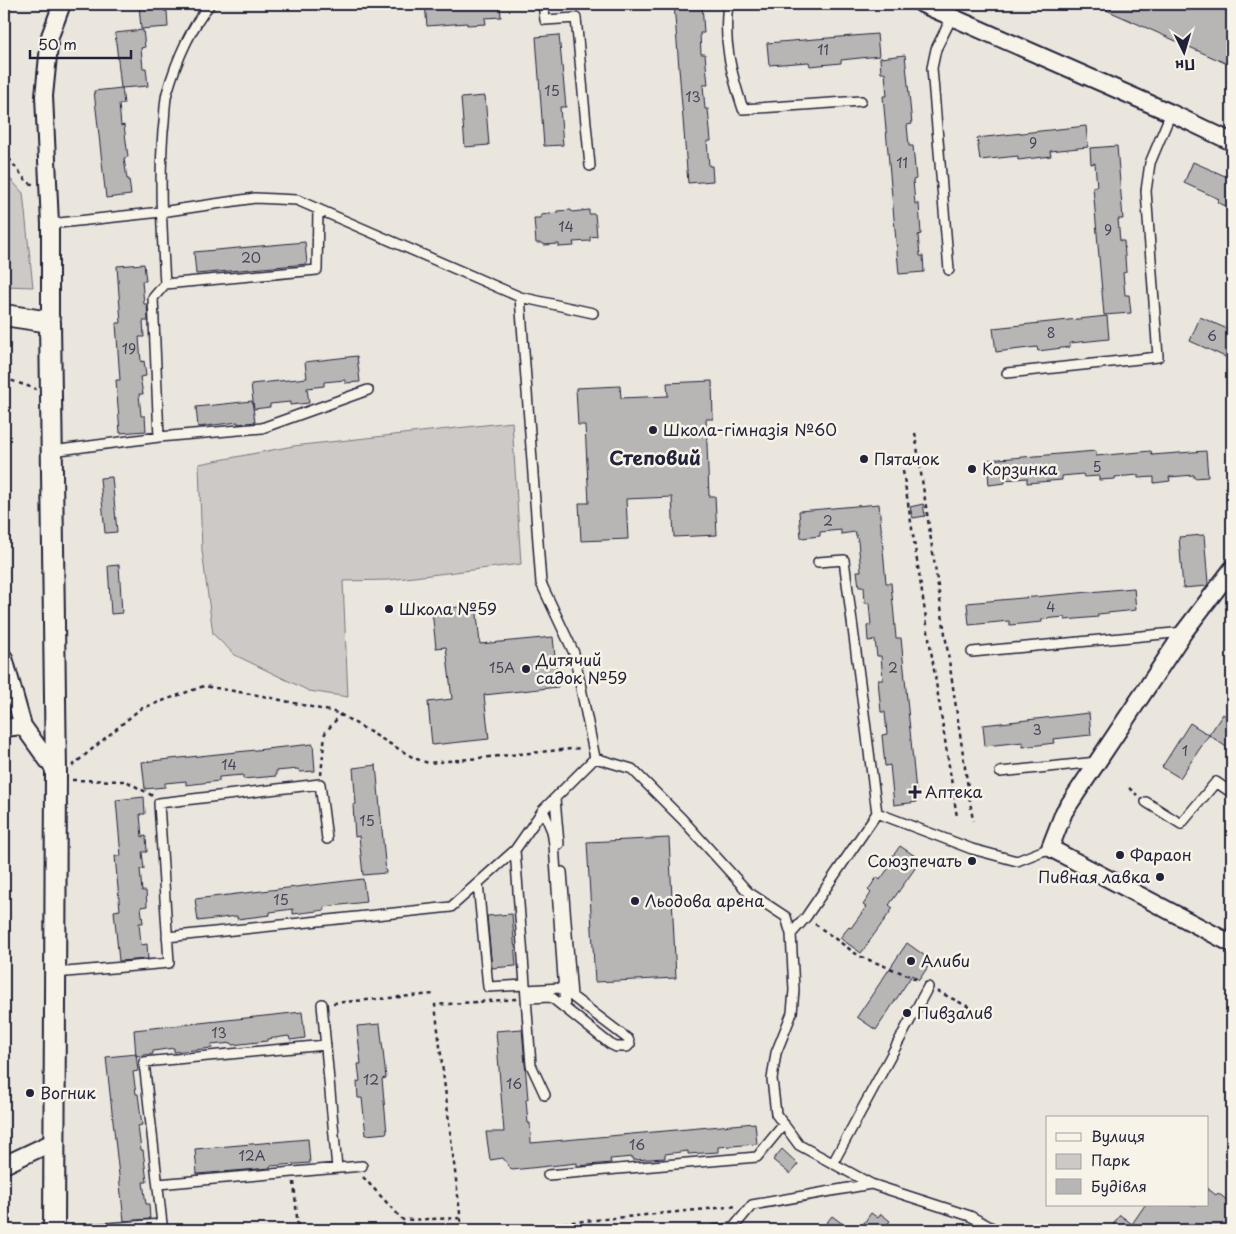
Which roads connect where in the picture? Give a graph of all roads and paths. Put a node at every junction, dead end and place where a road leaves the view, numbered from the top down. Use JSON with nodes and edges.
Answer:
{"nodes":[{"id":1,"x":62,"y":4,"type":"edge"},
{"id":2,"x":210,"y":4,"type":"edge"},
{"id":3,"x":543,"y":4,"type":"edge"},
{"id":4,"x":728,"y":4,"type":"edge"},
{"id":5,"x":922,"y":4,"type":"edge"},
{"id":6,"x":952,"y":17,"type":"junction"},
{"id":7,"x":861,"y":101,"type":"dead end"},
{"id":8,"x":1171,"y":113,"type":"junction"},
{"id":9,"x":1232,"y":142,"type":"edge"},
{"id":10,"x":4,"y":152,"type":"edge"},
{"id":11,"x":590,"y":166,"type":"dead end"},
{"id":12,"x":48,"y":191,"type":"junction"},
{"id":13,"x":318,"y":209,"type":"junction"},
{"id":14,"x":161,"y":212,"type":"junction"},
{"id":15,"x":50,"y":224,"type":"junction"},
{"id":16,"x":949,"y":270,"type":"dead end"},
{"id":17,"x":165,"y":284,"type":"junction"},
{"id":18,"x":520,"y":297,"type":"junction"},
{"id":19,"x":593,"y":313,"type":"dead end"},
{"id":20,"x":4,"y":315,"type":"edge"},
{"id":21,"x":50,"y":322,"type":"junction"},
{"id":22,"x":1007,"y":373,"type":"dead end"},
{"id":23,"x":4,"y":378,"type":"edge"},
{"id":24,"x":368,"y":390,"type":"dead end"},
{"id":25,"x":51,"y":401,"type":"junction"},
{"id":26,"x":915,"y":433,"type":"dead end"},
{"id":27,"x":159,"y":437,"type":"junction"},
{"id":28,"x":51,"y":452,"type":"junction"},
{"id":29,"x":903,"y":471,"type":"dead end"},
{"id":30,"x":818,"y":562,"type":"dead end"},
{"id":31,"x":1232,"y":569,"type":"edge"},
{"id":32,"x":1184,"y":632,"type":"junction"},
{"id":33,"x":972,"y":652,"type":"dead end"},
{"id":34,"x":4,"y":658,"type":"edge"},
{"id":35,"x":341,"y":714,"type":"junction"},
{"id":36,"x":23,"y":726,"type":"junction"},
{"id":37,"x":4,"y":728,"type":"edge"},
{"id":38,"x":595,"y":758,"type":"junction"},
{"id":39,"x":1098,"y":762,"type":"junction"},
{"id":40,"x":1000,"y":772,"type":"dead end"},
{"id":41,"x":56,"y":776,"type":"junction"},
{"id":42,"x":320,"y":784,"type":"junction"},
{"id":43,"x":1232,"y":793,"type":"edge"},
{"id":44,"x":554,"y":799,"type":"junction"},
{"id":45,"x":165,"y":802,"type":"junction"},
{"id":46,"x":1146,"y":802,"type":"dead end"},
{"id":47,"x":543,"y":810,"type":"junction"},
{"id":48,"x":877,"y":813,"type":"junction"},
{"id":49,"x":957,"y":816,"type":"dead end"},
{"id":50,"x":973,"y":821,"type":"dead end"},
{"id":51,"x":327,"y":839,"type":"dead end"},
{"id":52,"x":1050,"y":848,"type":"junction"},
{"id":53,"x":515,"y":850,"type":"junction"},
{"id":54,"x":478,"y":883,"type":"junction"},
{"id":55,"x":806,"y":917,"type":"junction"},
{"id":56,"x":791,"y":934,"type":"junction"},
{"id":57,"x":167,"y":937,"type":"junction"},
{"id":58,"x":1232,"y":944,"type":"edge"},
{"id":59,"x":54,"y":973,"type":"junction"},
{"id":60,"x":928,"y":987,"type":"junction"},
{"id":61,"x":564,"y":990,"type":"junction"},
{"id":62,"x":526,"y":991,"type":"junction"},
{"id":63,"x":434,"y":994,"type":"dead end"},
{"id":64,"x":572,"y":996,"type":"junction"},
{"id":65,"x":322,"y":1004,"type":"joint"},
{"id":66,"x":565,"y":1008,"type":"junction"},
{"id":67,"x":987,"y":1016,"type":"dead end"},
{"id":68,"x":326,"y":1045,"type":"junction"},
{"id":69,"x":545,"y":1095,"type":"dead end"},
{"id":70,"x":784,"y":1124,"type":"junction"},
{"id":71,"x":53,"y":1142,"type":"junction"},
{"id":72,"x":833,"y":1163,"type":"junction"},
{"id":73,"x":4,"y":1164,"type":"edge"},
{"id":74,"x":357,"y":1166,"type":"joint"},
{"id":75,"x":337,"y":1168,"type":"junction"},
{"id":76,"x":305,"y":1170,"type":"junction"},
{"id":77,"x":548,"y":1175,"type":"dead end"},
{"id":78,"x":158,"y":1184,"type":"junction"},
{"id":79,"x":871,"y":1184,"type":"junction"},
{"id":80,"x":752,"y":1205,"type":"junction"},
{"id":81,"x":460,"y":1218,"type":"junction"},
{"id":82,"x":54,"y":1230,"type":"edge"},
{"id":83,"x":80,"y":1230,"type":"edge"},
{"id":84,"x":298,"y":1230,"type":"edge"},
{"id":85,"x":462,"y":1230,"type":"edge"},
{"id":86,"x":492,"y":1230,"type":"edge"},
{"id":87,"x":714,"y":1230,"type":"edge"},
{"id":88,"x":996,"y":1230,"type":"edge"}],
"edges":[{"from":1,"to":12,"type":"street"},
{"from":2,"to":14,"type":"lane"},
{"from":3,"to":11,"type":"lane"},
{"from":4,"to":7,"type":"lane"},
{"from":5,"to":6,"type":"street"},
{"from":6,"to":8,"type":"street"},
{"from":6,"to":16,"type":"lane"},
{"from":8,"to":9,"type":"street"},
{"from":8,"to":22,"type":"lane"},
{"from":10,"to":12,"type":"path"},
{"from":12,"to":15,"type":"street"},
{"from":13,"to":14,"type":"lane"},
{"from":13,"to":17,"type":"lane"},
{"from":13,"to":18,"type":"lane"},
{"from":14,"to":15,"type":"lane"},
{"from":14,"to":17,"type":"lane"},
{"from":15,"to":21,"type":"street"},
{"from":17,"to":27,"type":"lane"},
{"from":18,"to":19,"type":"lane"},
{"from":18,"to":38,"type":"lane"},
{"from":20,"to":21,"type":"street"},
{"from":21,"to":25,"type":"street"},
{"from":23,"to":25,"type":"path"},
{"from":24,"to":27,"type":"lane"},
{"from":25,"to":28,"type":"street"},
{"from":26,"to":50,"type":"path"},
{"from":27,"to":28,"type":"lane"},
{"from":28,"to":41,"type":"street"},
{"from":29,"to":49,"type":"path"},
{"from":30,"to":48,"type":"lane"},
{"from":31,"to":32,"type":"street"},
{"from":32,"to":33,"type":"lane"},
{"from":32,"to":39,"type":"street"},
{"from":34,"to":36,"type":"street"},
{"from":35,"to":38,"type":"path"},
{"from":35,"to":41,"type":"path"},
{"from":35,"to":42,"type":"path"},
{"from":36,"to":37,"type":"street"},
{"from":36,"to":41,"type":"street"},
{"from":38,"to":44,"type":"lane"},
{"from":38,"to":56,"type":"lane"},
{"from":39,"to":40,"type":"lane"},
{"from":39,"to":52,"type":"street"},
{"from":41,"to":45,"type":"path"},
{"from":41,"to":59,"type":"street"},
{"from":42,"to":45,"type":"lane"},
{"from":42,"to":51,"type":"lane"},
{"from":43,"to":46,"type":"lane"},
{"from":44,"to":47,"type":"lane"},
{"from":44,"to":64,"type":"lane"},
{"from":45,"to":57,"type":"lane"},
{"from":47,"to":53,"type":"lane"},
{"from":47,"to":61,"type":"lane"},
{"from":48,"to":52,"type":"lane"},
{"from":48,"to":55,"type":"lane"},
{"from":52,"to":58,"type":"street"},
{"from":53,"to":54,"type":"lane"},
{"from":53,"to":62,"type":"lane"},
{"from":54,"to":57,"type":"lane"},
{"from":54,"to":62,"type":"lane"},
{"from":55,"to":56,"type":"lane"},
{"from":55,"to":60,"type":"path"},
{"from":56,"to":70,"type":"lane"},
{"from":57,"to":59,"type":"lane"},
{"from":59,"to":71,"type":"street"},
{"from":60,"to":67,"type":"path"},
{"from":60,"to":72,"type":"lane"},
{"from":61,"to":62,"type":"lane"},
{"from":61,"to":64,"type":"lane"},
{"from":61,"to":66,"type":"lane"},
{"from":62,"to":66,"type":"lane"},
{"from":62,"to":69,"type":"lane"},
{"from":62,"to":81,"type":"path"},
{"from":63,"to":65,"type":"path"},
{"from":64,"to":66,"type":"lane"},
{"from":65,"to":68,"type":"lane"},
{"from":68,"to":75,"type":"lane"},
{"from":68,"to":78,"type":"lane"},
{"from":70,"to":72,"type":"lane"},
{"from":70,"to":77,"type":"lane"},
{"from":71,"to":73,"type":"street"},
{"from":71,"to":82,"type":"street"},
{"from":72,"to":79,"type":"lane"},
{"from":74,"to":75,"type":"lane"},
{"from":74,"to":81,"type":"path"},
{"from":75,"to":76,"type":"lane"},
{"from":76,"to":78,"type":"lane"},
{"from":76,"to":84,"type":"path"},
{"from":78,"to":83,"type":"lane"},
{"from":79,"to":80,"type":"lane"},
{"from":79,"to":88,"type":"lane"},
{"from":80,"to":86,"type":"path"},
{"from":80,"to":87,"type":"lane"},
{"from":81,"to":85,"type":"path"}]}
